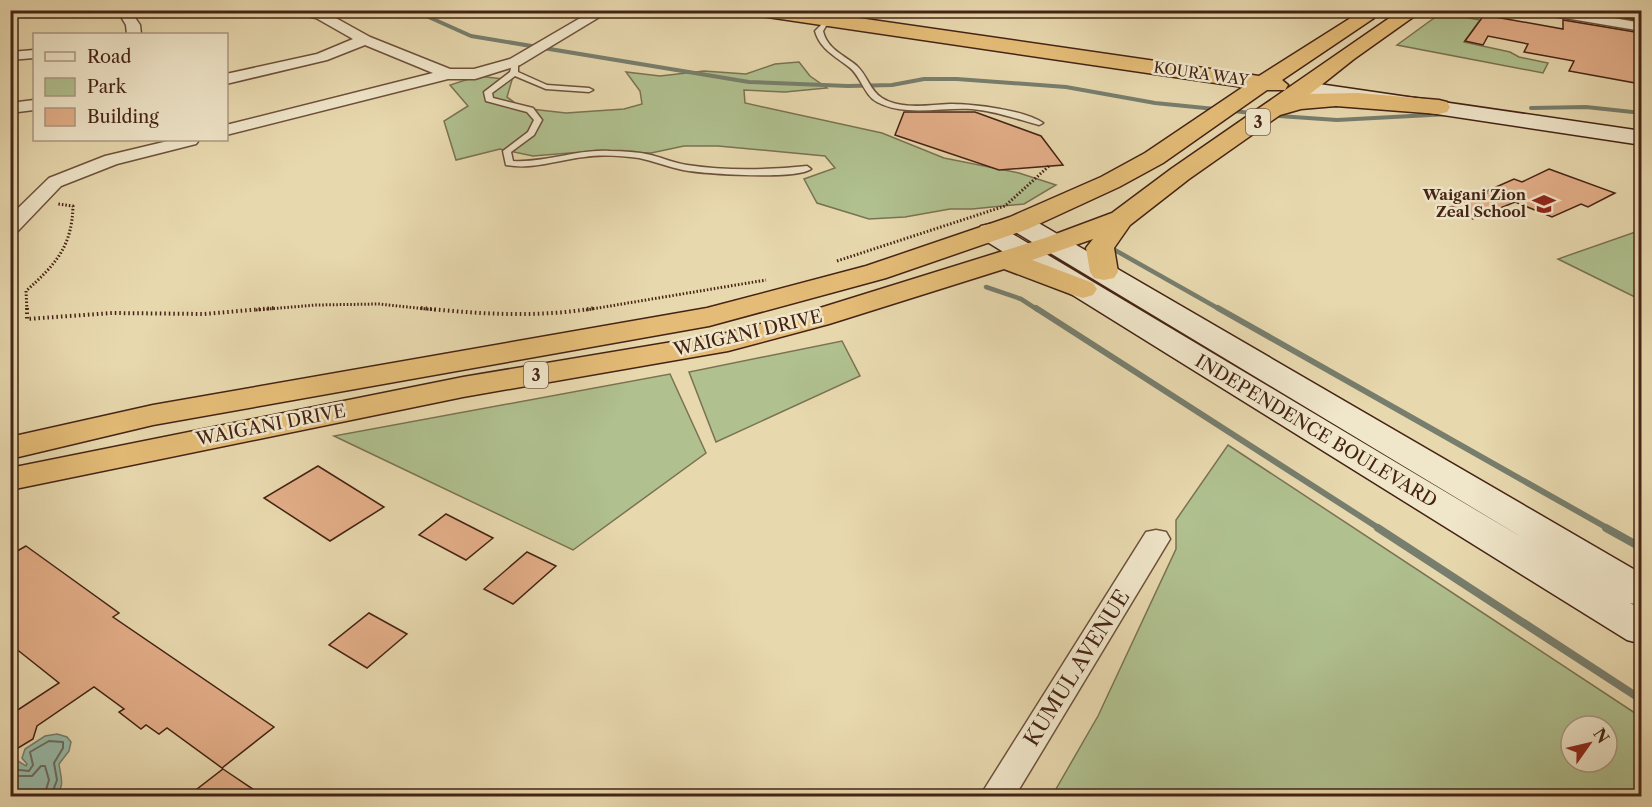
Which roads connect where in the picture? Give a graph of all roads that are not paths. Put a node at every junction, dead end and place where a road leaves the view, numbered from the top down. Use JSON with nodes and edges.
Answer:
{"nodes":[{"id":1,"x":123,"y":10,"type":"edge"},
{"id":2,"x":296,"y":10,"type":"edge"},
{"id":3,"x":605,"y":10,"type":"edge"},
{"id":4,"x":760,"y":10,"type":"edge"},
{"id":5,"x":814,"y":10,"type":"edge"},
{"id":6,"x":1375,"y":10,"type":"edge"},
{"id":7,"x":1414,"y":10,"type":"edge"},
{"id":8,"x":1541,"y":10,"type":"edge"},
{"id":9,"x":1595,"y":15,"type":"edge"},
{"id":10,"x":834,"y":21,"type":"junction"},
{"id":11,"x":1641,"y":27,"type":"edge"},
{"id":12,"x":134,"y":33,"type":"edge"},
{"id":13,"x":365,"y":40,"type":"junction"},
{"id":14,"x":33,"y":54,"type":"edge"},
{"id":15,"x":1307,"y":54,"type":"junction"},
{"id":16,"x":1347,"y":55,"type":"junction"},
{"id":17,"x":10,"y":56,"type":"edge"},
{"id":18,"x":1183,"y":63,"type":"junction"},
{"id":19,"x":515,"y":67,"type":"junction"},
{"id":20,"x":448,"y":74,"type":"junction"},
{"id":21,"x":1221,"y":77,"type":"junction"},
{"id":22,"x":228,"y":79,"type":"edge"},
{"id":23,"x":1269,"y":80,"type":"junction"},
{"id":24,"x":1309,"y":84,"type":"junction"},
{"id":25,"x":589,"y":90,"type":"dead end"},
{"id":26,"x":1400,"y":90,"type":"junction"},
{"id":27,"x":33,"y":105,"type":"edge"},
{"id":28,"x":1228,"y":107,"type":"junction"},
{"id":29,"x":1439,"y":107,"type":"junction"},
{"id":30,"x":10,"y":108,"type":"edge"},
{"id":31,"x":1264,"y":119,"type":"junction"},
{"id":32,"x":1039,"y":123,"type":"dead end"},
{"id":33,"x":228,"y":129,"type":"edge"},
{"id":34,"x":1641,"y":129,"type":"edge"},
{"id":35,"x":1641,"y":138,"type":"edge"},
{"id":36,"x":186,"y":141,"type":"edge"},
{"id":37,"x":807,"y":169,"type":"dead end"},
{"id":38,"x":1121,"y":219,"type":"junction"},
{"id":39,"x":10,"y":228,"type":"edge"},
{"id":40,"x":1019,"y":242,"type":"junction"},
{"id":41,"x":1094,"y":281,"type":"junction"},
{"id":42,"x":463,"y":387,"type":"junction"},
{"id":43,"x":242,"y":401,"type":"junction"},
{"id":44,"x":10,"y":448,"type":"edge"},
{"id":45,"x":10,"y":479,"type":"edge"},
{"id":46,"x":1156,"y":539,"type":"dead end"},
{"id":47,"x":1641,"y":592,"type":"edge"},
{"id":48,"x":1641,"y":629,"type":"edge"},
{"id":49,"x":997,"y":796,"type":"edge"}],
"edges":[{"from":1,"to":12,"type":"street"},
{"from":2,"to":13,"type":"street"},
{"from":3,"to":19,"type":"street"},
{"from":4,"to":10,"type":"highway","name":"KOURA WAY"},
{"from":5,"to":18,"type":"highway","name":"KOURA WAY"},
{"from":6,"to":15,"type":"highway","name":"WAIGANI DRIVE","number":"3"},
{"from":7,"to":16,"type":"highway","name":"WAIGANI DRIVE","number":"3"},
{"from":8,"to":9,"type":"street"},
{"from":9,"to":11,"type":"street"},
{"from":10,"to":21,"type":"highway","name":"KOURA WAY"},
{"from":10,"to":32,"type":"lane"},
{"from":13,"to":20,"type":"street"},
{"from":13,"to":22,"type":"street"},
{"from":14,"to":17,"type":"street"},
{"from":15,"to":18,"type":"highway"},
{"from":15,"to":23,"type":"highway","name":"WAIGANI DRIVE","number":"3"},
{"from":16,"to":24,"type":"highway","name":"WAIGANI DRIVE","number":"3"},
{"from":16,"to":26,"type":"highway"},
{"from":18,"to":23,"type":"highway","name":"KOURA WAY"},
{"from":19,"to":20,"type":"street"},
{"from":19,"to":25,"type":"lane"},
{"from":19,"to":37,"type":"lane"},
{"from":20,"to":33,"type":"street"},
{"from":21,"to":23,"type":"highway","name":"KOURA WAY"},
{"from":21,"to":28,"type":"highway"},
{"from":23,"to":24,"type":"highway","name":"KOURA WAY"},
{"from":23,"to":28,"type":"highway","name":"WAIGANI DRIVE","number":"3"},
{"from":24,"to":26,"type":"street","name":"KOURA WAY"},
{"from":24,"to":29,"type":"street","name":"KOURA WAY"},
{"from":24,"to":31,"type":"highway","name":"WAIGANI DRIVE","number":"3"},
{"from":26,"to":34,"type":"street","name":"KOURA WAY"},
{"from":27,"to":30,"type":"street"},
{"from":28,"to":40,"type":"highway","name":"WAIGANI DRIVE","number":"3"},
{"from":29,"to":31,"type":"highway"},
{"from":29,"to":35,"type":"street","name":"KOURA WAY"},
{"from":31,"to":38,"type":"highway","name":"WAIGANI DRIVE","number":"3"},
{"from":36,"to":39,"type":"street"},
{"from":38,"to":40,"type":"highway","name":"WAIGANI DRIVE","number":"3"},
{"from":38,"to":41,"type":"highway"},
{"from":40,"to":41,"type":"street","name":"INDEPENDENCE BOULEVARD"},
{"from":40,"to":42,"type":"highway","name":"WAIGANI DRIVE","number":"3"},
{"from":40,"to":43,"type":"highway","name":"WAIGANI DRIVE","number":"3"},
{"from":41,"to":47,"type":"street","name":"INDEPENDENCE BOULEVARD"},
{"from":41,"to":48,"type":"street","name":"INDEPENDENCE BOULEVARD"},
{"from":42,"to":43,"type":"highway"},
{"from":42,"to":45,"type":"highway","name":"WAIGANI DRIVE","number":"3"},
{"from":43,"to":44,"type":"highway","name":"WAIGANI DRIVE","number":"3"},
{"from":46,"to":49,"type":"street","name":"KUMUL AVENUE"}]}
